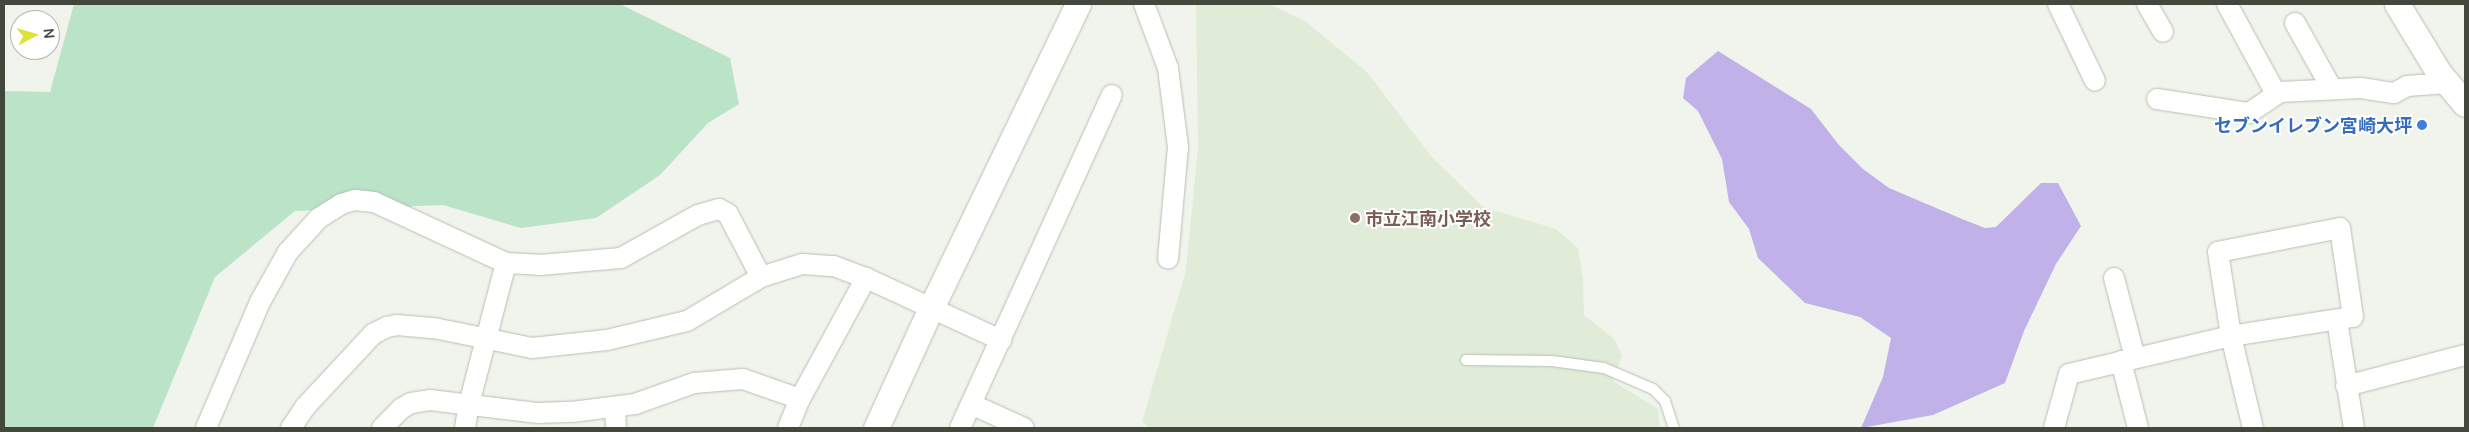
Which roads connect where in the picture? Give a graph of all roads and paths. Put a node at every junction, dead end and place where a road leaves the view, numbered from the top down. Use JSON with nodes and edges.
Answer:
{"nodes":[{"id":1,"x":1078,"y":4,"type":"edge"},
{"id":2,"x":1144,"y":4,"type":"edge"},
{"id":3,"x":2058,"y":4,"type":"edge"},
{"id":4,"x":2147,"y":4,"type":"edge"},
{"id":5,"x":2227,"y":4,"type":"edge"},
{"id":6,"x":2397,"y":4,"type":"edge"},
{"id":7,"x":2295,"y":23,"type":"dead end"},
{"id":8,"x":2162,"y":32,"type":"dead end"},
{"id":9,"x":2095,"y":81,"type":"dead end"},
{"id":10,"x":2448,"y":83,"type":"junction"},
{"id":11,"x":2332,"y":89,"type":"junction"},
{"id":12,"x":2276,"y":94,"type":"junction"},
{"id":13,"x":1112,"y":95,"type":"dead end"},
{"id":14,"x":2157,"y":99,"type":"dead end"},
{"id":15,"x":2465,"y":104,"type":"edge"},
{"id":16,"x":1168,"y":259,"type":"dead end"},
{"id":17,"x":506,"y":263,"type":"junction"},
{"id":18,"x":761,"y":277,"type":"junction"},
{"id":19,"x":866,"y":278,"type":"junction"},
{"id":20,"x":2114,"y":278,"type":"dead end"},
{"id":21,"x":931,"y":308,"type":"junction"},
{"id":22,"x":2337,"y":320,"type":"junction"},
{"id":23,"x":2231,"y":336,"type":"junction"},
{"id":24,"x":487,"y":339,"type":"junction"},
{"id":25,"x":1001,"y":340,"type":"junction"},
{"id":26,"x":2465,"y":355,"type":"edge"},
{"id":27,"x":2128,"y":359,"type":"junction"},
{"id":28,"x":1466,"y":360,"type":"dead end"},
{"id":29,"x":2346,"y":386,"type":"junction"},
{"id":30,"x":800,"y":398,"type":"junction"},
{"id":31,"x":469,"y":404,"type":"junction"},
{"id":32,"x":970,"y":404,"type":"junction"},
{"id":33,"x":615,"y":408,"type":"junction"},
{"id":34,"x":206,"y":428,"type":"edge"},
{"id":35,"x":291,"y":428,"type":"edge"},
{"id":36,"x":382,"y":428,"type":"edge"},
{"id":37,"x":465,"y":428,"type":"edge"},
{"id":38,"x":616,"y":428,"type":"edge"},
{"id":39,"x":788,"y":428,"type":"edge"},
{"id":40,"x":876,"y":428,"type":"edge"},
{"id":41,"x":960,"y":428,"type":"edge"},
{"id":42,"x":1022,"y":428,"type":"edge"},
{"id":43,"x":1674,"y":428,"type":"edge"},
{"id":44,"x":2054,"y":428,"type":"edge"},
{"id":45,"x":2138,"y":428,"type":"edge"},
{"id":46,"x":2253,"y":428,"type":"edge"},
{"id":47,"x":2354,"y":428,"type":"edge"}],
"edges":[{"from":1,"to":21,"type":"street"},
{"from":2,"to":16,"type":"street"},
{"from":3,"to":9,"type":"street"},
{"from":4,"to":8,"type":"street"},
{"from":5,"to":12,"type":"street"},
{"from":6,"to":10,"type":"street"},
{"from":7,"to":11,"type":"street"},
{"from":10,"to":11,"type":"street"},
{"from":10,"to":15,"type":"street"},
{"from":11,"to":12,"type":"street"},
{"from":12,"to":14,"type":"street"},
{"from":13,"to":25,"type":"street"},
{"from":17,"to":18,"type":"street"},
{"from":17,"to":24,"type":"street"},
{"from":17,"to":34,"type":"street"},
{"from":18,"to":19,"type":"street"},
{"from":18,"to":24,"type":"street"},
{"from":19,"to":21,"type":"street"},
{"from":19,"to":30,"type":"street"},
{"from":20,"to":27,"type":"street"},
{"from":21,"to":25,"type":"street"},
{"from":21,"to":40,"type":"street"},
{"from":22,"to":23,"type":"street"},
{"from":22,"to":23,"type":"street"},
{"from":22,"to":29,"type":"street"},
{"from":23,"to":27,"type":"street"},
{"from":23,"to":46,"type":"street"},
{"from":24,"to":31,"type":"street"},
{"from":24,"to":35,"type":"street"},
{"from":25,"to":32,"type":"street"},
{"from":26,"to":29,"type":"street"},
{"from":27,"to":44,"type":"street"},
{"from":27,"to":45,"type":"street"},
{"from":28,"to":43,"type":"lane"},
{"from":29,"to":47,"type":"street"},
{"from":30,"to":33,"type":"street"},
{"from":30,"to":39,"type":"street"},
{"from":31,"to":33,"type":"street"},
{"from":31,"to":36,"type":"street"},
{"from":31,"to":37,"type":"street"},
{"from":32,"to":41,"type":"street"},
{"from":32,"to":42,"type":"street"},
{"from":33,"to":38,"type":"street"}]}
